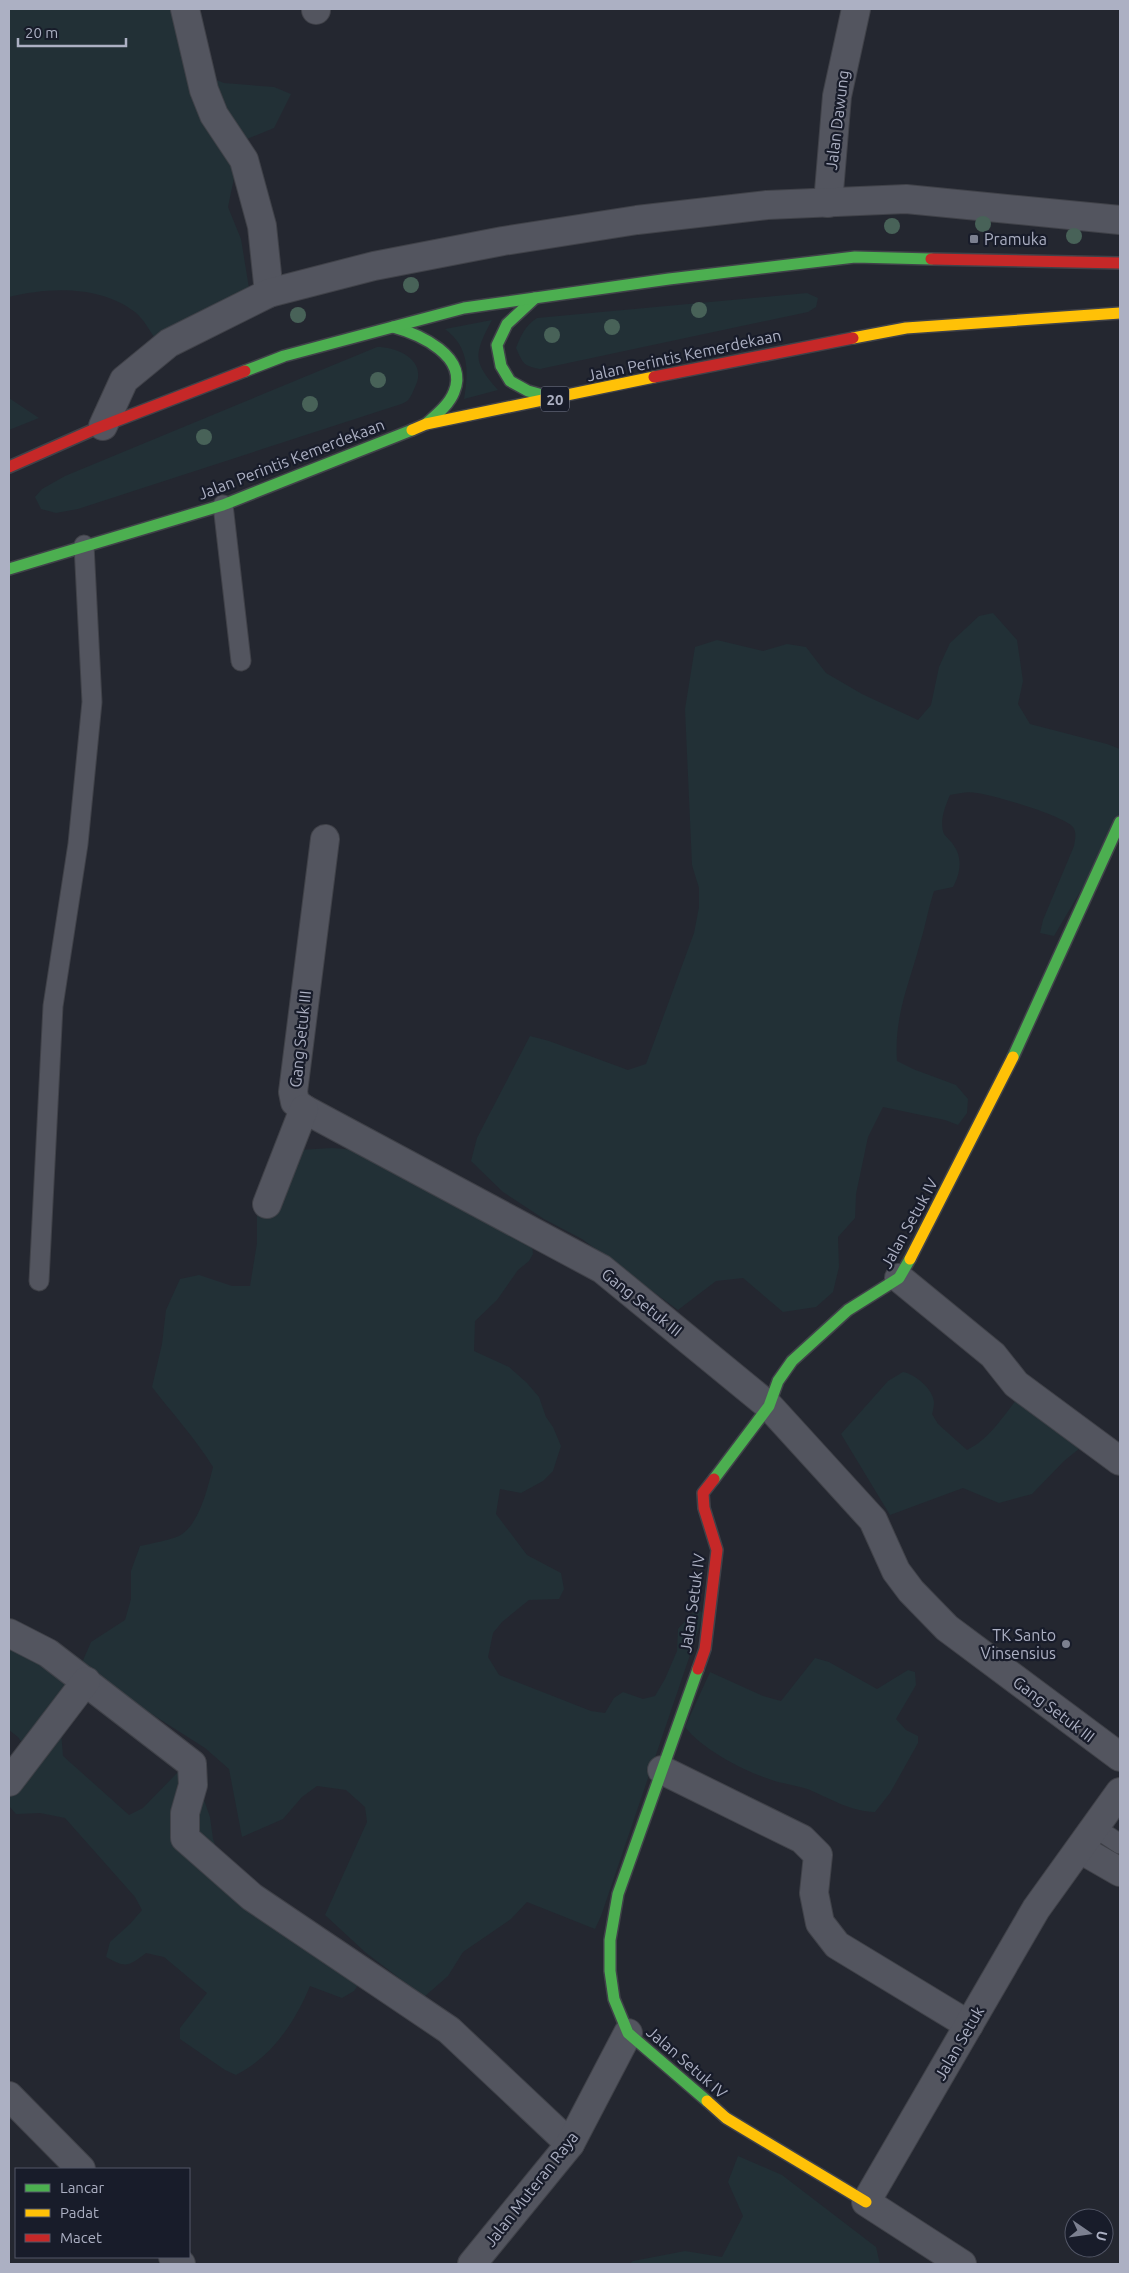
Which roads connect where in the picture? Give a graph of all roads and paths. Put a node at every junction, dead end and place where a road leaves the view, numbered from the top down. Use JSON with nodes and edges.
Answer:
{"nodes":[{"id":1,"x":185,"y":9,"type":"edge"},
{"id":2,"x":856,"y":9,"type":"edge"},
{"id":3,"x":828,"y":202,"type":"junction"},
{"id":4,"x":1120,"y":220,"type":"edge"},
{"id":5,"x":1120,"y":263,"type":"edge"},
{"id":6,"x":269,"y":293,"type":"junction"},
{"id":7,"x":535,"y":298,"type":"junction"},
{"id":8,"x":1120,"y":313,"type":"edge"},
{"id":9,"x":393,"y":327,"type":"junction"},
{"id":10,"x":555,"y":399,"type":"junction"},
{"id":11,"x":426,"y":424,"type":"junction"},
{"id":12,"x":102,"y":426,"type":"junction"},
{"id":13,"x":9,"y":467,"type":"edge"},
{"id":14,"x":223,"y":505,"type":"junction"},
{"id":15,"x":84,"y":545,"type":"junction"},
{"id":16,"x":9,"y":568,"type":"edge"},
{"id":17,"x":241,"y":661,"type":"dead end"},
{"id":18,"x":1120,"y":822,"type":"edge"},
{"id":19,"x":324,"y":839,"type":"dead end"},
{"id":20,"x":304,"y":1109,"type":"junction"},
{"id":21,"x":267,"y":1204,"type":"dead end"},
{"id":22,"x":899,"y":1278,"type":"junction"},
{"id":23,"x":39,"y":1281,"type":"dead end"},
{"id":24,"x":769,"y":1406,"type":"junction"},
{"id":25,"x":1120,"y":1461,"type":"edge"},
{"id":26,"x":9,"y":1633,"type":"edge"},
{"id":27,"x":86,"y":1681,"type":"junction"},
{"id":28,"x":1120,"y":1757,"type":"edge"},
{"id":29,"x":662,"y":1770,"type":"junction"},
{"id":30,"x":9,"y":1782,"type":"edge"},
{"id":31,"x":1120,"y":1792,"type":"edge"},
{"id":32,"x":1087,"y":1838,"type":"junction"},
{"id":33,"x":1120,"y":1844,"type":"edge"},
{"id":34,"x":1120,"y":1872,"type":"edge"},
{"id":35,"x":969,"y":2025,"type":"junction"},
{"id":36,"x":628,"y":2033,"type":"junction"},
{"id":37,"x":9,"y":2096,"type":"edge"},
{"id":38,"x":570,"y":2144,"type":"junction"},
{"id":39,"x":80,"y":2168,"type":"edge"},
{"id":40,"x":866,"y":2202,"type":"junction"},
{"id":41,"x":472,"y":2264,"type":"edge"},
{"id":42,"x":962,"y":2264,"type":"edge"}],
"edges":[{"from":1,"to":6,"type":"street"},
{"from":2,"to":3,"type":"street","name":"Jalan Dawung"},
{"from":3,"to":4,"type":"street"},
{"from":3,"to":6,"type":"street"},
{"from":5,"to":7,"type":"main road"},
{"from":6,"to":12,"type":"street"},
{"from":7,"to":9,"type":"main road"},
{"from":7,"to":10,"type":"main road"},
{"from":8,"to":10,"type":"main road","name":"Jalan Perintis Kemerdekaan","number":"20"},
{"from":9,"to":11,"type":"main road"},
{"from":9,"to":12,"type":"main road"},
{"from":10,"to":11,"type":"main road","name":"Jalan Perintis Kemerdekaan","number":"20"},
{"from":11,"to":14,"type":"main road","name":"Jalan Perintis Kemerdekaan","number":"20"},
{"from":12,"to":13,"type":"main road"},
{"from":14,"to":15,"type":"main road","name":"Jalan Perintis Kemerdekaan","number":"20"},
{"from":14,"to":17,"type":"lane"},
{"from":15,"to":16,"type":"main road","name":"Jalan Perintis Kemerdekaan","number":"20"},
{"from":15,"to":23,"type":"lane"},
{"from":18,"to":22,"type":"main road","name":"Jalan Setuk IV"},
{"from":19,"to":20,"type":"street","name":"Gang Setuk III"},
{"from":20,"to":21,"type":"street"},
{"from":20,"to":24,"type":"street","name":"Gang Setuk III"},
{"from":22,"to":24,"type":"main road","name":"Jalan Setuk IV"},
{"from":22,"to":25,"type":"street"},
{"from":24,"to":28,"type":"street","name":"Gang Setuk III"},
{"from":24,"to":29,"type":"main road","name":"Jalan Setuk IV"},
{"from":26,"to":27,"type":"street"},
{"from":27,"to":30,"type":"street"},
{"from":27,"to":38,"type":"street"},
{"from":29,"to":35,"type":"street"},
{"from":29,"to":36,"type":"main road","name":"Jalan Setuk IV"},
{"from":31,"to":32,"type":"street","name":"Jalan Setuk"},
{"from":32,"to":33,"type":"lane"},
{"from":32,"to":34,"type":"street"},
{"from":32,"to":35,"type":"street","name":"Jalan Setuk"},
{"from":35,"to":40,"type":"street","name":"Jalan Setuk"},
{"from":36,"to":38,"type":"street","name":"Jalan Muteran Raya"},
{"from":36,"to":40,"type":"main road","name":"Jalan Setuk IV"},
{"from":37,"to":39,"type":"street"},
{"from":38,"to":41,"type":"street","name":"Jalan Muteran Raya"},
{"from":40,"to":42,"type":"street"}]}
